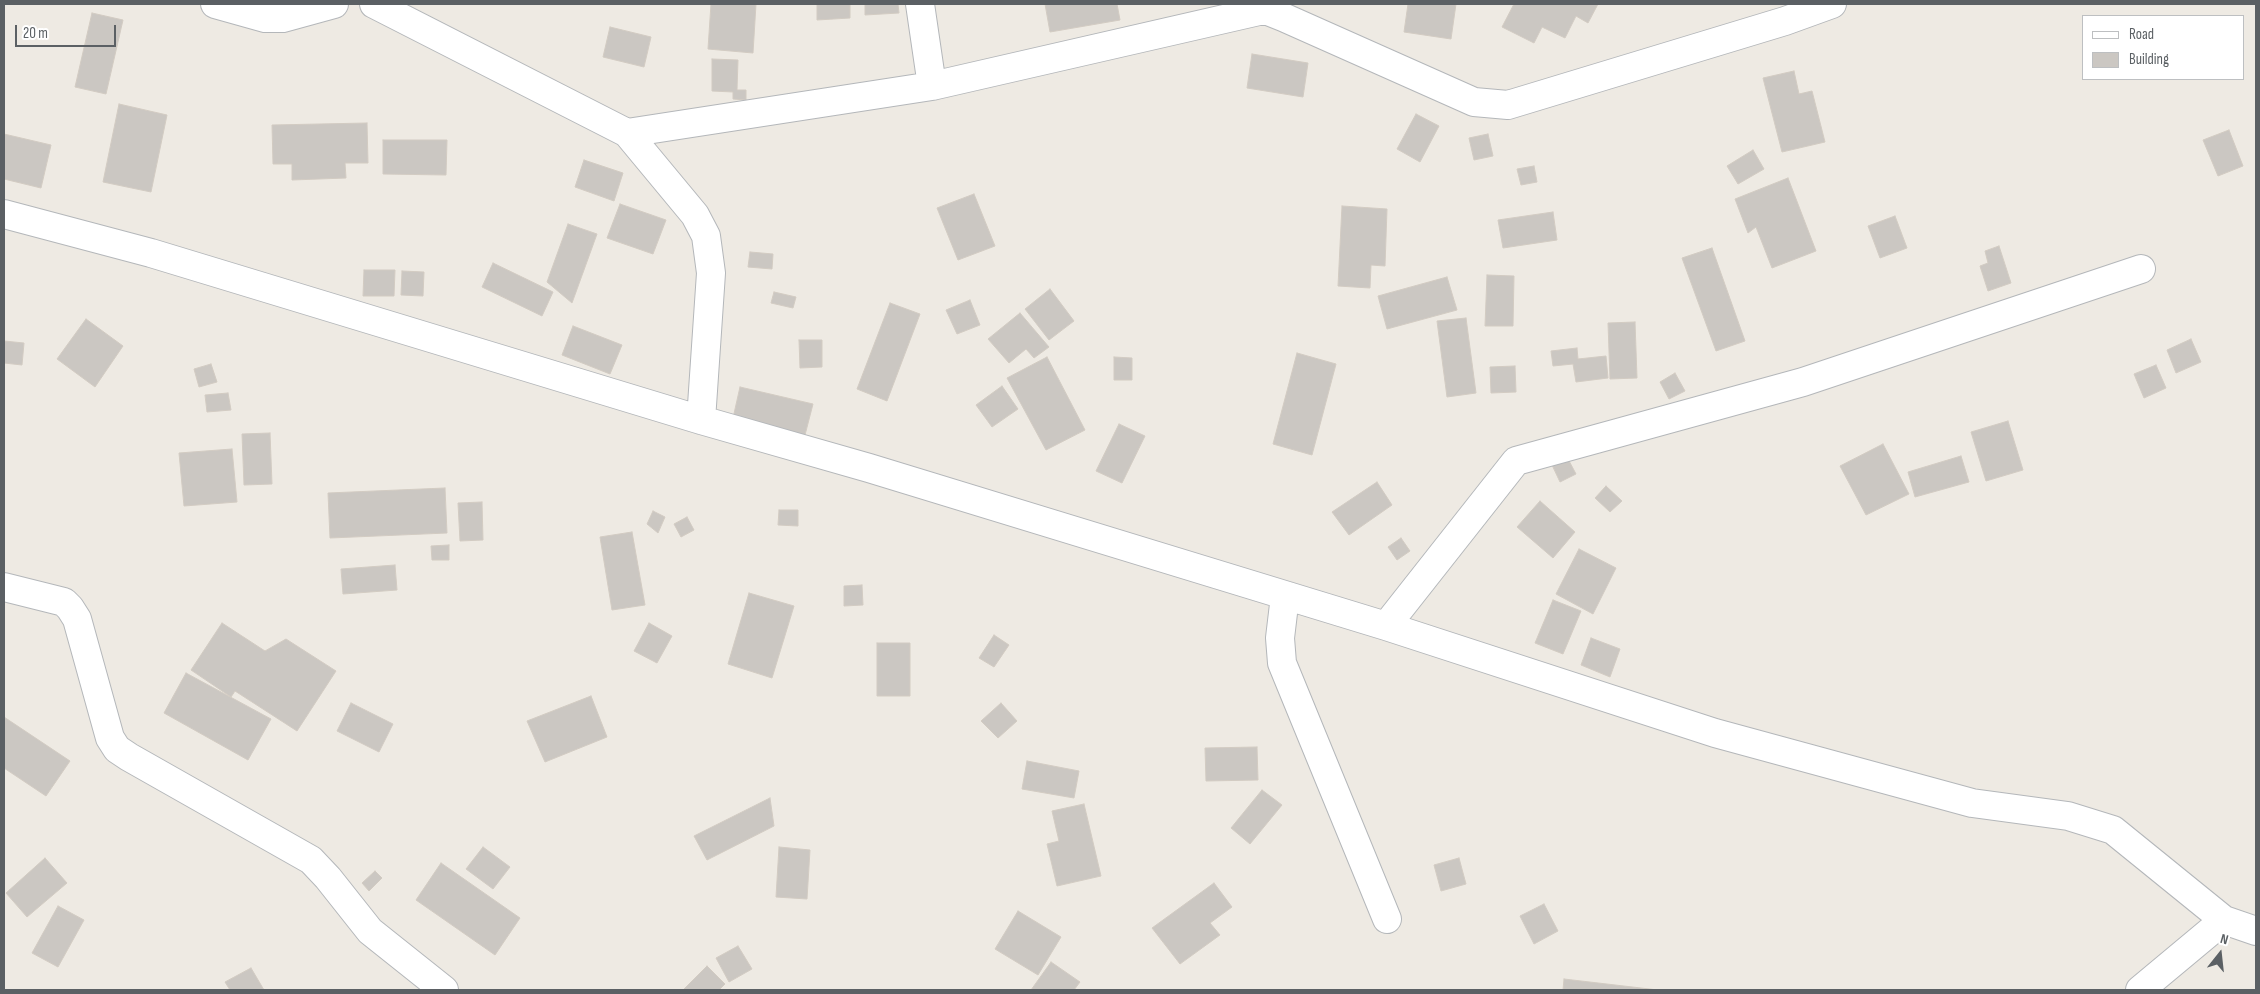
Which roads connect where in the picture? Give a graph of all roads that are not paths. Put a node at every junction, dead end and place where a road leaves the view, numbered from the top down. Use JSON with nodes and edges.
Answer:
{"nodes":[{"id":1,"x":215,"y":4,"type":"edge"},
{"id":2,"x":334,"y":4,"type":"edge"},
{"id":3,"x":374,"y":4,"type":"edge"},
{"id":4,"x":920,"y":4,"type":"edge"},
{"id":5,"x":1832,"y":4,"type":"edge"},
{"id":6,"x":932,"y":86,"type":"junction"},
{"id":7,"x":627,"y":133,"type":"junction"},
{"id":8,"x":4,"y":214,"type":"edge"},
{"id":9,"x":2142,"y":269,"type":"dead end"},
{"id":10,"x":701,"y":420,"type":"junction"},
{"id":11,"x":4,"y":588,"type":"edge"},
{"id":12,"x":1284,"y":596,"type":"junction"},
{"id":13,"x":1386,"y":626,"type":"junction"},
{"id":14,"x":1387,"y":919,"type":"dead end"},
{"id":15,"x":2224,"y":920,"type":"junction"},
{"id":16,"x":2256,"y":931,"type":"edge"},
{"id":17,"x":444,"y":990,"type":"edge"},
{"id":18,"x":2140,"y":990,"type":"edge"}],
"edges":[{"from":1,"to":2,"type":"street"},
{"from":3,"to":7,"type":"street"},
{"from":4,"to":6,"type":"street"},
{"from":5,"to":6,"type":"street"},
{"from":6,"to":7,"type":"street"},
{"from":7,"to":10,"type":"street"},
{"from":8,"to":10,"type":"street"},
{"from":9,"to":13,"type":"street"},
{"from":10,"to":12,"type":"street"},
{"from":11,"to":17,"type":"street"},
{"from":12,"to":13,"type":"street"},
{"from":12,"to":14,"type":"street"},
{"from":13,"to":15,"type":"street"},
{"from":15,"to":16,"type":"street"},
{"from":15,"to":18,"type":"street"}]}
